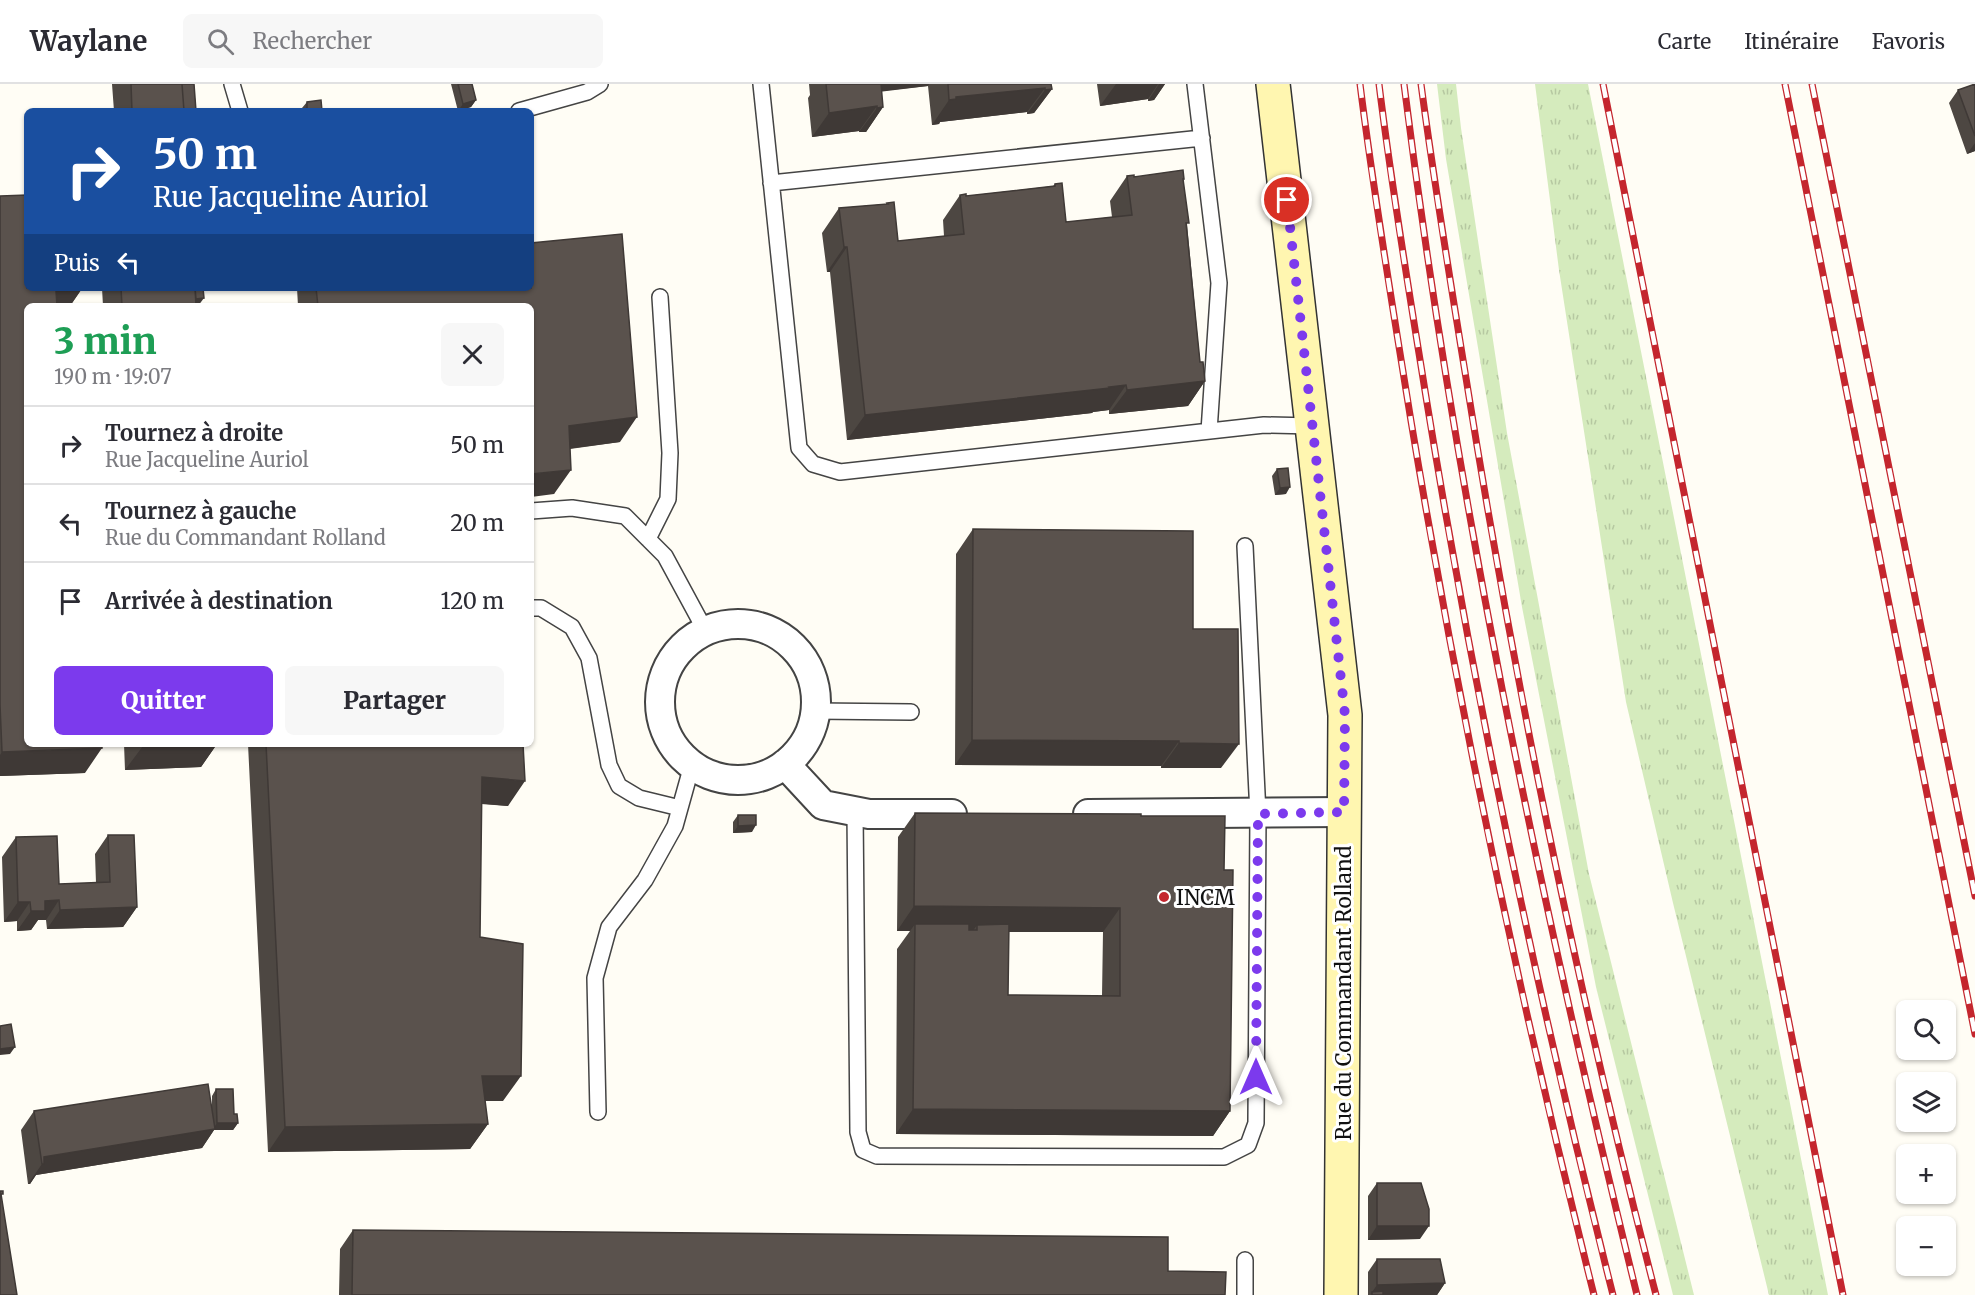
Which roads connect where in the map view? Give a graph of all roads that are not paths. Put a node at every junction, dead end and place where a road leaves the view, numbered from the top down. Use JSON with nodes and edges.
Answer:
{"nodes":[{"id":1,"x":232,"y":84,"type":"edge"},
{"id":2,"x":600,"y":84,"type":"edge"},
{"id":3,"x":761,"y":84,"type":"edge"},
{"id":4,"x":1195,"y":84,"type":"edge"},
{"id":5,"x":1273,"y":84,"type":"edge"},
{"id":6,"x":239,"y":108,"type":"edge"},
{"id":7,"x":530,"y":108,"type":"edge"},
{"id":8,"x":1202,"y":138,"type":"junction"},
{"id":9,"x":771,"y":183,"type":"junction"},
{"id":10,"x":660,"y":297,"type":"dead end"},
{"id":11,"x":1312,"y":426,"type":"junction"},
{"id":12,"x":1209,"y":431,"type":"junction"},
{"id":13,"x":534,"y":511,"type":"edge"},
{"id":14,"x":648,"y":539,"type":"junction"},
{"id":15,"x":1245,"y":546,"type":"dead end"},
{"id":16,"x":534,"y":608,"type":"edge"},
{"id":17,"x":705,"y":630,"type":"junction"},
{"id":18,"x":815,"y":711,"type":"junction"},
{"id":19,"x":911,"y":712,"type":"dead end"},
{"id":20,"x":785,"y":764,"type":"junction"},
{"id":21,"x":692,"y":765,"type":"junction"},
{"id":22,"x":680,"y":808,"type":"junction"},
{"id":23,"x":855,"y":812,"type":"junction"},
{"id":24,"x":1344,"y":812,"type":"junction"},
{"id":25,"x":975,"y":814,"type":"edge"},
{"id":26,"x":1058,"y":814,"type":"edge"},
{"id":27,"x":1258,"y":814,"type":"junction"},
{"id":28,"x":598,"y":1112,"type":"dead end"},
{"id":29,"x":1245,"y":1260,"type":"dead end"},
{"id":30,"x":1245,"y":1295,"type":"edge"},
{"id":31,"x":1341,"y":1295,"type":"edge"}],
"edges":[{"from":1,"to":6,"type":"lane"},
{"from":2,"to":7,"type":"lane"},
{"from":3,"to":9,"type":"lane"},
{"from":4,"to":8,"type":"lane"},
{"from":5,"to":11,"type":"street","name":"Rue du Commandant Rolland"},
{"from":8,"to":9,"type":"lane"},
{"from":8,"to":12,"type":"lane"},
{"from":9,"to":12,"type":"lane"},
{"from":10,"to":14,"type":"lane"},
{"from":11,"to":12,"type":"lane"},
{"from":11,"to":24,"type":"street","name":"Rue du Commandant Rolland"},
{"from":13,"to":14,"type":"lane"},
{"from":14,"to":17,"type":"lane"},
{"from":15,"to":27,"type":"lane"},
{"from":16,"to":22,"type":"lane"},
{"from":17,"to":18,"type":"street"},
{"from":17,"to":21,"type":"street"},
{"from":18,"to":19,"type":"lane"},
{"from":18,"to":20,"type":"street"},
{"from":20,"to":21,"type":"street"},
{"from":20,"to":23,"type":"street"},
{"from":21,"to":22,"type":"lane"},
{"from":22,"to":28,"type":"lane"},
{"from":23,"to":25,"type":"street"},
{"from":23,"to":27,"type":"lane"},
{"from":24,"to":27,"type":"street"},
{"from":24,"to":31,"type":"street","name":"Rue du Commandant Rolland"},
{"from":26,"to":27,"type":"street"},
{"from":29,"to":30,"type":"lane"}]}
